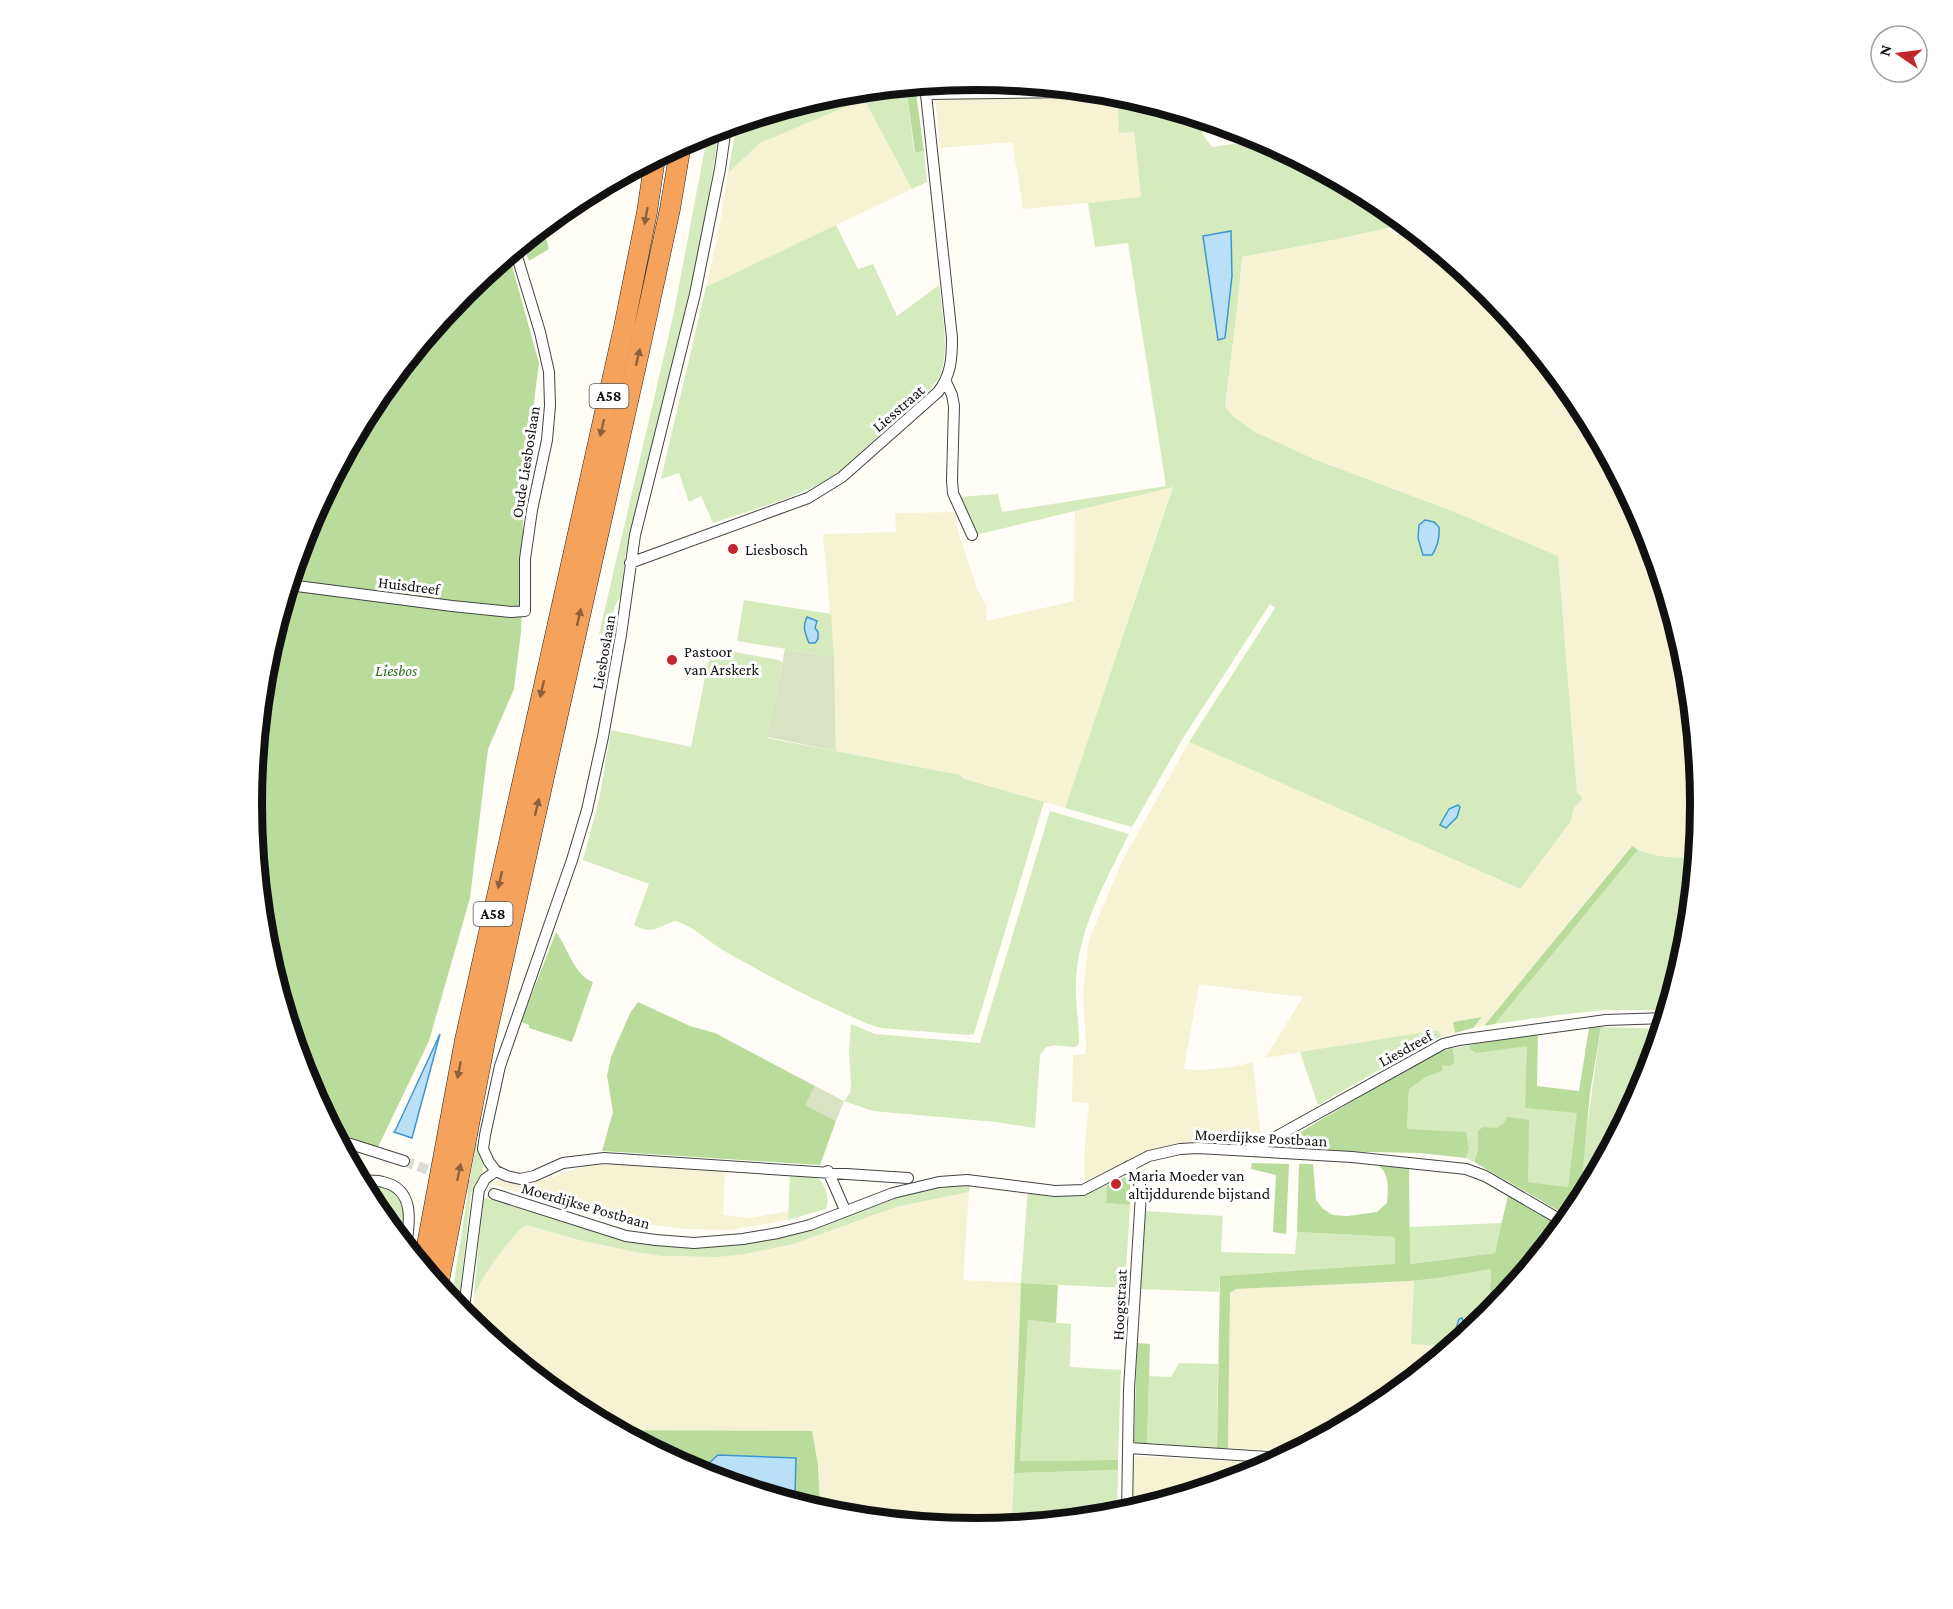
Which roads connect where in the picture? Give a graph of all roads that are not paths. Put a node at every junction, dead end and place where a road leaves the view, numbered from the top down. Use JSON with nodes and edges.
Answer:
{"nodes":[{"id":1,"x":926,"y":92,"type":"edge"},
{"id":2,"x":725,"y":136,"type":"edge"},
{"id":3,"x":679,"y":155,"type":"edge"},
{"id":4,"x":654,"y":167,"type":"edge"},
{"id":5,"x":517,"y":257,"type":"edge"},
{"id":6,"x":946,"y":382,"type":"junction"},
{"id":7,"x":972,"y":536,"type":"dead end"},
{"id":8,"x":630,"y":563,"type":"junction"},
{"id":9,"x":297,"y":586,"type":"edge"},
{"id":10,"x":525,"y":611,"type":"joint"},
{"id":11,"x":1658,"y":1018,"type":"edge"},
{"id":12,"x":348,"y":1143,"type":"edge"},
{"id":13,"x":1246,"y":1150,"type":"junction"},
{"id":14,"x":404,"y":1161,"type":"tunnel mouth"},
{"id":15,"x":1129,"y":1166,"type":"junction"},
{"id":16,"x":496,"y":1171,"type":"junction"},
{"id":17,"x":828,"y":1171,"type":"junction"},
{"id":18,"x":908,"y":1178,"type":"dead end"},
{"id":19,"x":370,"y":1181,"type":"edge"},
{"id":20,"x":494,"y":1194,"type":"tunnel mouth"},
{"id":21,"x":845,"y":1210,"type":"junction"},
{"id":22,"x":1558,"y":1218,"type":"edge"},
{"id":23,"x":407,"y":1235,"type":"edge"},
{"id":24,"x":425,"y":1258,"type":"edge"},
{"id":25,"x":440,"y":1277,"type":"edge"},
{"id":26,"x":465,"y":1303,"type":"edge"},
{"id":27,"x":1129,"y":1448,"type":"junction"},
{"id":28,"x":1267,"y":1457,"type":"edge"},
{"id":29,"x":1127,"y":1502,"type":"edge"}],
"edges":[{"from":1,"to":6,"type":"street","name":"Liesstraat"},
{"from":2,"to":8,"type":"street","name":"Liesboslaan"},
{"from":25,"to":3,"type":"highway","number":"A58","one_way":true},
{"from":4,"to":24,"type":"highway","number":"A58","one_way":true},
{"from":5,"to":10,"type":"street","name":"Oude Liesboslaan"},
{"from":6,"to":7,"type":"street"},
{"from":6,"to":8,"type":"street","name":"Liesstraat"},
{"from":8,"to":16,"type":"street","name":"Liesboslaan"},
{"from":9,"to":10,"type":"street","name":"Huisdreef"},
{"from":11,"to":13,"type":"street","name":"Liesdreef"},
{"from":12,"to":14,"type":"street"},
{"from":13,"to":15,"type":"street","name":"Moerdijkse Postbaan"},
{"from":13,"to":22,"type":"street","name":"Moerdijkse Postbaan"},
{"from":15,"to":21,"type":"street","name":"Moerdijkse Postbaan"},
{"from":15,"to":27,"type":"street","name":"Hoogstraat"},
{"from":16,"to":17,"type":"street","name":"Moerdijkse Postbaan"},
{"from":16,"to":26,"type":"street"},
{"from":17,"to":18,"type":"street","name":"Moerdijkse Postbaan"},
{"from":17,"to":21,"type":"street"},
{"from":19,"to":23,"type":"street"},
{"from":20,"to":21,"type":"street","name":"Moerdijkse Postbaan"},
{"from":27,"to":28,"type":"street"},
{"from":27,"to":29,"type":"street","name":"Hoogstraat"}]}
